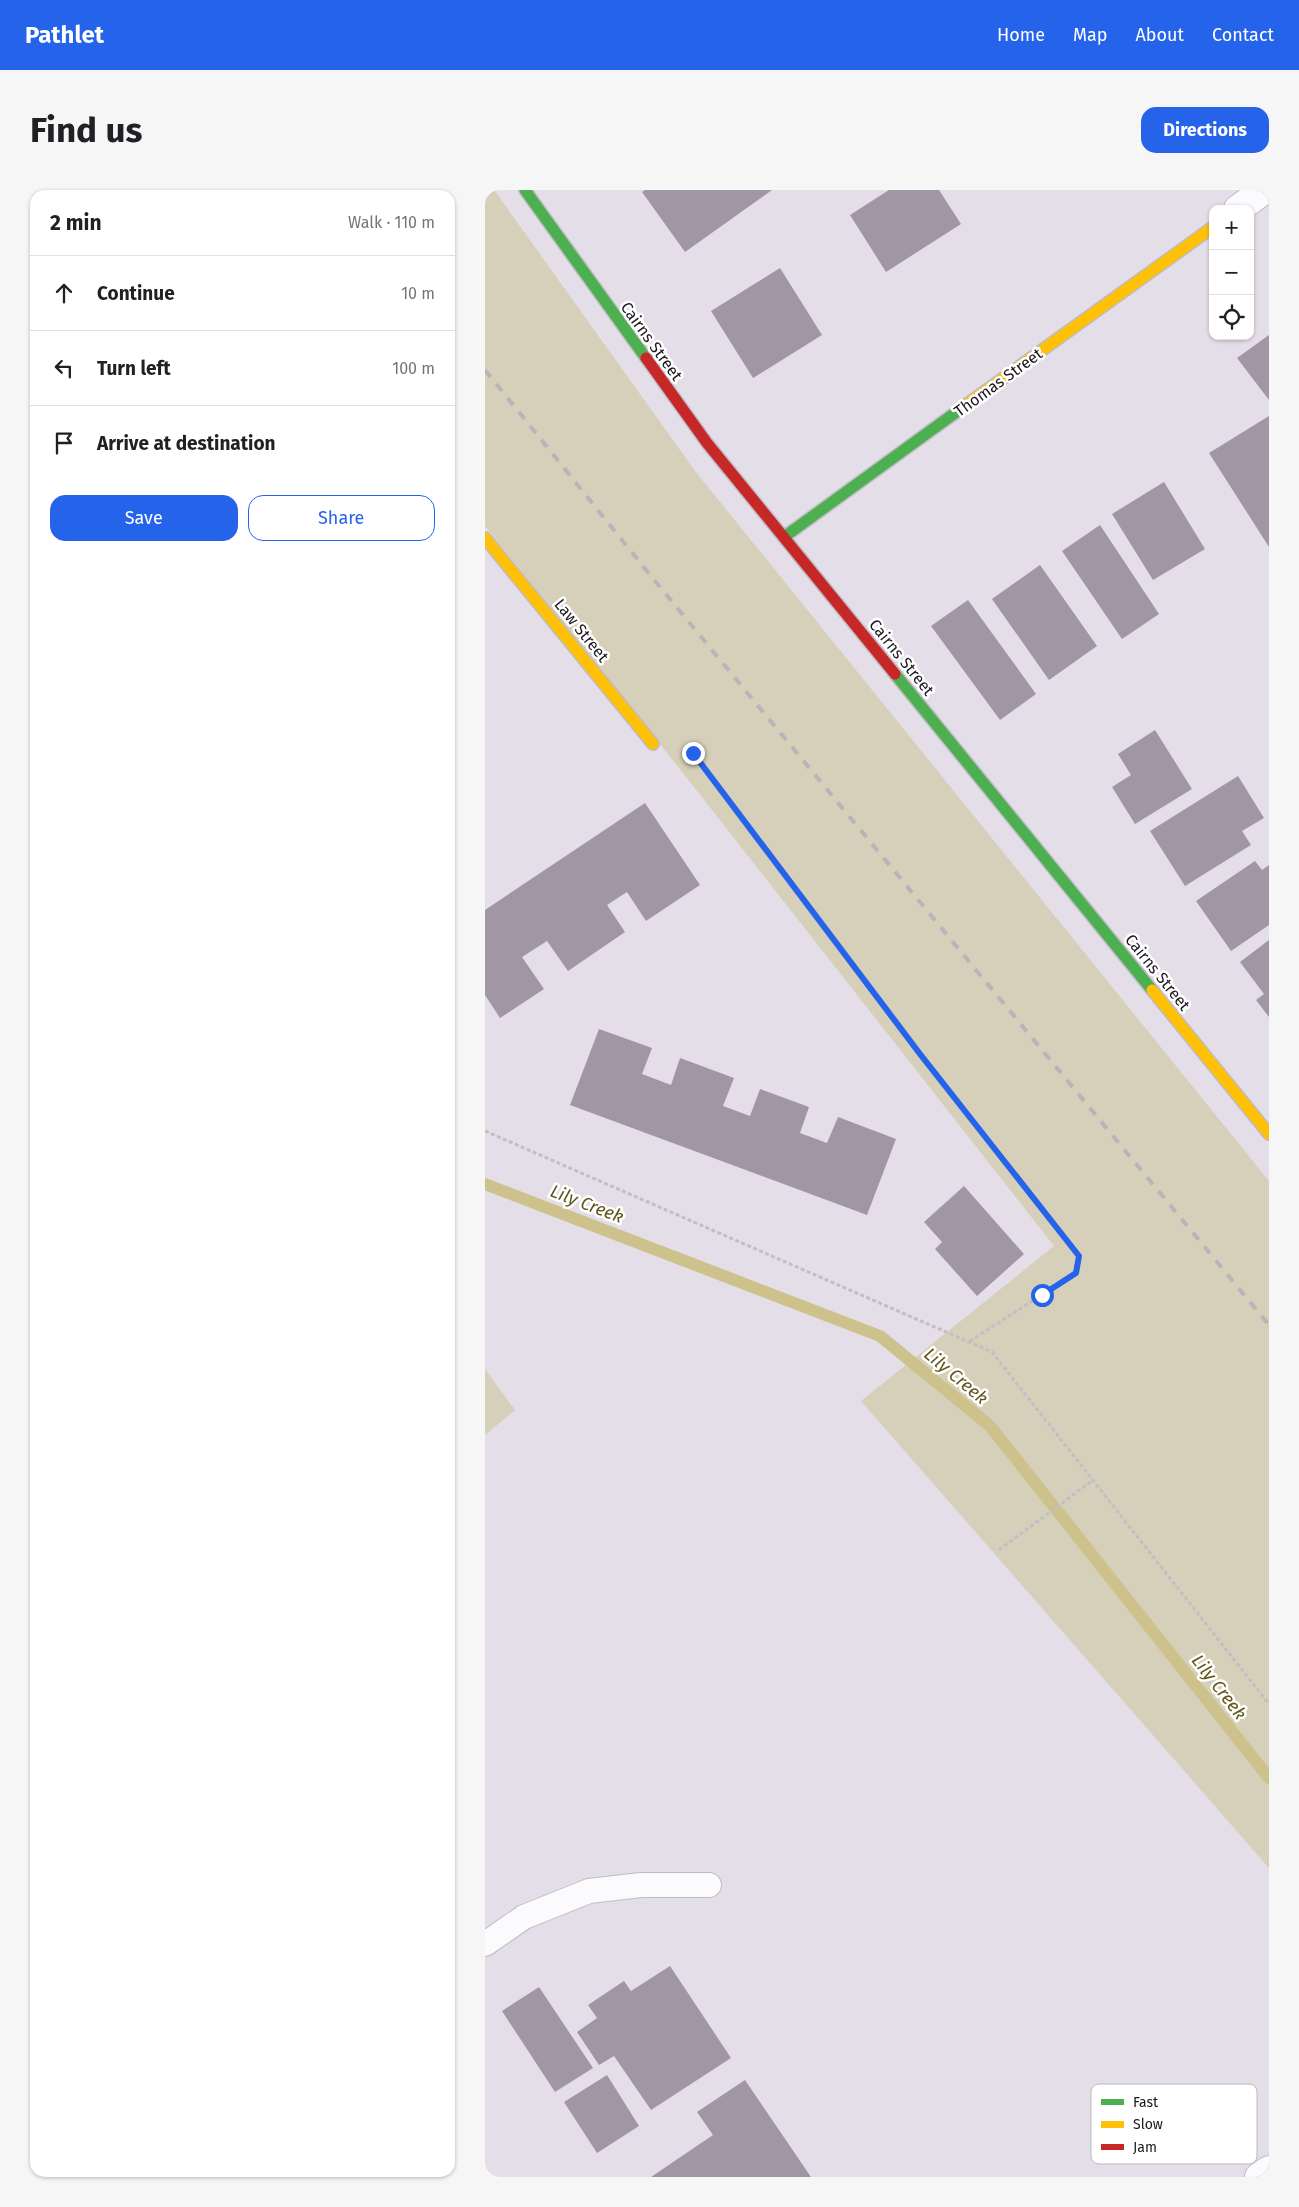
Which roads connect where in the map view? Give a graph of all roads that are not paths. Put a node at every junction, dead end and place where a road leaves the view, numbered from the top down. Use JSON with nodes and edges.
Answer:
{"nodes":[{"id":1,"x":525,"y":190,"type":"edge"},
{"id":2,"x":1264,"y":190,"type":"edge"},
{"id":3,"x":1243,"y":205,"type":"edge"},
{"id":4,"x":1209,"y":230,"type":"edge"},
{"id":5,"x":485,"y":538,"type":"edge"},
{"id":6,"x":784,"y":538,"type":"junction"},
{"id":7,"x":653,"y":744,"type":"road end"},
{"id":8,"x":1269,"y":1134,"type":"edge"},
{"id":9,"x":709,"y":1885,"type":"dead end"},
{"id":10,"x":485,"y":1944,"type":"edge"},
{"id":11,"x":1269,"y":2170,"type":"edge"},
{"id":12,"x":1259,"y":2177,"type":"edge"}],
"edges":[{"from":1,"to":6,"type":"street","name":"Cairns Street"},
{"from":2,"to":3,"type":"street"},
{"from":4,"to":6,"type":"street","name":"Thomas Street"},
{"from":5,"to":7,"type":"street","name":"Law Street"},
{"from":6,"to":8,"type":"street","name":"Cairns Street"},
{"from":9,"to":10,"type":"lane"},
{"from":11,"to":12,"type":"street"}]}
